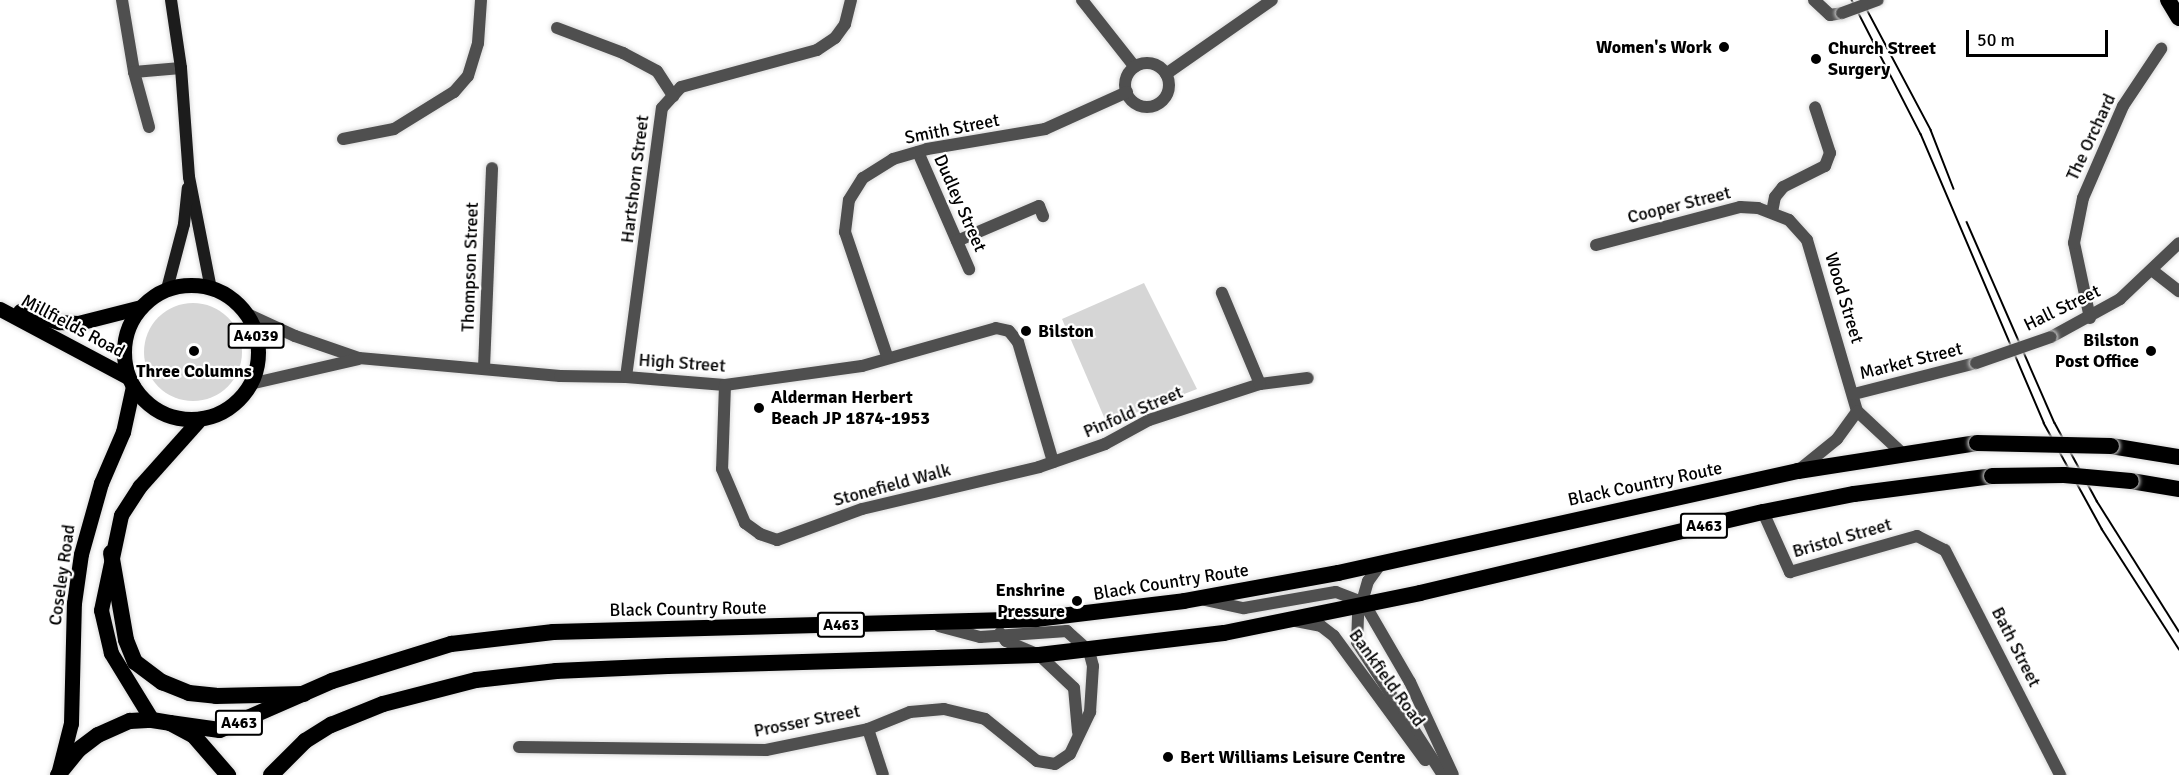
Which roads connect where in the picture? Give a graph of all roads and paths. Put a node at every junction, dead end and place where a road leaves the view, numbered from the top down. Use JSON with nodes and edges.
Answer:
{"nodes":[{"id":1,"x":122,"y":0,"type":"edge"},
{"id":2,"x":171,"y":0,"type":"edge"},
{"id":3,"x":481,"y":0,"type":"edge"},
{"id":4,"x":851,"y":0,"type":"edge"},
{"id":5,"x":1082,"y":0,"type":"edge"},
{"id":6,"x":1272,"y":0,"type":"edge"},
{"id":7,"x":1814,"y":0,"type":"edge"},
{"id":8,"x":1878,"y":0,"type":"edge"},
{"id":9,"x":2168,"y":0,"type":"edge"},
{"id":10,"x":2179,"y":18,"type":"edge"},
{"id":11,"x":557,"y":28,"type":"dead end"},
{"id":12,"x":2161,"y":49,"type":"dead end"},
{"id":13,"x":1134,"y":67,"type":"junction"},
{"id":14,"x":181,"y":68,"type":"junction"},
{"id":15,"x":134,"y":72,"type":"junction"},
{"id":16,"x":1166,"y":74,"type":"junction"},
{"id":17,"x":1127,"y":92,"type":"junction"},
{"id":18,"x":673,"y":96,"type":"junction"},
{"id":19,"x":1815,"y":107,"type":"dead end"},
{"id":20,"x":149,"y":127,"type":"dead end"},
{"id":21,"x":343,"y":140,"type":"dead end"},
{"id":22,"x":918,"y":152,"type":"junction"},
{"id":23,"x":492,"y":168,"type":"dead end"},
{"id":24,"x":189,"y":177,"type":"junction"},
{"id":25,"x":1772,"y":212,"type":"junction"},
{"id":26,"x":1043,"y":216,"type":"dead end"},
{"id":27,"x":957,"y":241,"type":"junction"},
{"id":28,"x":2179,"y":243,"type":"edge"},
{"id":29,"x":1596,"y":246,"type":"dead end"},
{"id":30,"x":969,"y":269,"type":"dead end"},
{"id":31,"x":2153,"y":271,"type":"junction"},
{"id":32,"x":167,"y":289,"type":"junction"},
{"id":33,"x":211,"y":289,"type":"junction"},
{"id":34,"x":2179,"y":291,"type":"edge"},
{"id":35,"x":1222,"y":293,"type":"dead end"},
{"id":36,"x":0,"y":307,"type":"edge"},
{"id":37,"x":141,"y":307,"type":"junction"},
{"id":38,"x":245,"y":313,"type":"junction"},
{"id":39,"x":2090,"y":318,"type":"junction"},
{"id":40,"x":887,"y":356,"type":"junction"},
{"id":41,"x":359,"y":358,"type":"junction"},
{"id":42,"x":1977,"y":363,"type":"joint"},
{"id":43,"x":484,"y":368,"type":"junction"},
{"id":44,"x":626,"y":377,"type":"junction"},
{"id":45,"x":1308,"y":378,"type":"dead end"},
{"id":46,"x":130,"y":382,"type":"junction"},
{"id":47,"x":250,"y":384,"type":"junction"},
{"id":48,"x":1260,"y":384,"type":"junction"},
{"id":49,"x":725,"y":385,"type":"junction"},
{"id":50,"x":1854,"y":394,"type":"junction"},
{"id":51,"x":1857,"y":411,"type":"junction"},
{"id":52,"x":200,"y":418,"type":"junction"},
{"id":53,"x":1902,"y":453,"type":"junction"},
{"id":54,"x":2179,"y":457,"type":"edge"},
{"id":55,"x":1053,"y":462,"type":"junction"},
{"id":56,"x":1798,"y":471,"type":"junction"},
{"id":57,"x":2179,"y":489,"type":"edge"},
{"id":58,"x":1763,"y":512,"type":"junction"},
{"id":59,"x":1933,"y":541,"type":"joint"},
{"id":60,"x":111,"y":554,"type":"junction"},
{"id":61,"x":1382,"y":562,"type":"junction"},
{"id":62,"x":1201,"y":599,"type":"junction"},
{"id":63,"x":1364,"y":603,"type":"junction"},
{"id":64,"x":1295,"y":620,"type":"junction"},
{"id":65,"x":999,"y":628,"type":"junction"},
{"id":66,"x":1089,"y":651,"type":"junction"},
{"id":67,"x":1039,"y":655,"type":"junction"},
{"id":68,"x":305,"y":694,"type":"junction"},
{"id":69,"x":152,"y":720,"type":"junction"},
{"id":70,"x":170,"y":723,"type":"junction"},
{"id":71,"x":868,"y":729,"type":"junction"},
{"id":72,"x":1078,"y":736,"type":"junction"},
{"id":73,"x":519,"y":747,"type":"dead end"},
{"id":74,"x":58,"y":775,"type":"edge"},
{"id":75,"x":228,"y":775,"type":"edge"},
{"id":76,"x":271,"y":775,"type":"edge"},
{"id":77,"x":883,"y":775,"type":"edge"},
{"id":78,"x":1437,"y":775,"type":"edge"},
{"id":79,"x":1443,"y":775,"type":"edge"},
{"id":80,"x":1453,"y":775,"type":"edge"},
{"id":81,"x":2060,"y":775,"type":"edge"}],
"edges":[{"from":1,"to":15,"type":"street"},
{"from":2,"to":14,"type":"main road"},
{"from":3,"to":21,"type":"street"},
{"from":4,"to":18,"type":"street"},
{"from":5,"to":13,"type":"street"},
{"from":6,"to":16,"type":"street"},
{"from":7,"to":8,"type":"street","bridge":true},
{"from":9,"to":10,"type":"highway"},
{"from":11,"to":18,"type":"street"},
{"from":12,"to":39,"type":"street","name":"The Orchard"},
{"from":13,"to":16,"type":"street"},
{"from":13,"to":17,"type":"street"},
{"from":14,"to":15,"type":"street"},
{"from":14,"to":24,"type":"main road"},
{"from":15,"to":20,"type":"street"},
{"from":16,"to":17,"type":"street"},
{"from":17,"to":22,"type":"street","name":"Smith Street"},
{"from":18,"to":44,"type":"street","name":"Hartshorn Street"},
{"from":19,"to":25,"type":"street"},
{"from":22,"to":27,"type":"street","name":"Dudley Street"},
{"from":22,"to":40,"type":"street","name":"Smith Street"},
{"from":23,"to":43,"type":"street","name":"Thompson Street"},
{"from":24,"to":32,"type":"main road"},
{"from":24,"to":33,"type":"main road"},
{"from":25,"to":29,"type":"street","name":"Cooper Street"},
{"from":25,"to":50,"type":"street","name":"Wood Street"},
{"from":26,"to":27,"type":"street"},
{"from":27,"to":30,"type":"street","name":"Dudley Street"},
{"from":28,"to":31,"type":"street","name":"Hall Street"},
{"from":31,"to":34,"type":"street"},
{"from":31,"to":39,"type":"street","name":"Hall Street"},
{"from":32,"to":33,"type":"main road","number":"A4039"},
{"from":32,"to":37,"type":"main road","number":"A4039"},
{"from":33,"to":38,"type":"main road","number":"A4039"},
{"from":35,"to":48,"type":"street"},
{"from":36,"to":37,"type":"main road","name":"Millfields Road","number":"A4039"},
{"from":36,"to":46,"type":"main road","name":"Millfields Road","number":"A4039"},
{"from":37,"to":46,"type":"main road","number":"A4039"},
{"from":38,"to":41,"type":"street","name":"High Street"},
{"from":38,"to":47,"type":"main road","number":"A4039"},
{"from":39,"to":42,"type":"street","name":"Hall Street","bridge":true},
{"from":40,"to":49,"type":"street","name":"High Street"},
{"from":40,"to":55,"type":"street","name":"High Street"},
{"from":41,"to":43,"type":"street","name":"High Street"},
{"from":41,"to":47,"type":"street","name":"High Street"},
{"from":42,"to":50,"type":"street","name":"Market Street"},
{"from":43,"to":44,"type":"street","name":"High Street"},
{"from":44,"to":49,"type":"street","name":"High Street"},
{"from":45,"to":48,"type":"street","name":"Pinfold Street"},
{"from":46,"to":52,"type":"main road","number":"A4039"},
{"from":46,"to":74,"type":"main road","name":"Coseley Road"},
{"from":47,"to":52,"type":"main road","number":"A4039"},
{"from":48,"to":55,"type":"street","name":"Pinfold Street"},
{"from":49,"to":55,"type":"street","name":"Stonefield Walk"},
{"from":50,"to":51,"type":"street","name":"Wood Street"},
{"from":51,"to":53,"type":"street"},
{"from":51,"to":56,"type":"street"},
{"from":52,"to":60,"type":"main road"},
{"from":53,"to":54,"type":"highway","name":"Black Country Route","number":"A463","bridge":true},
{"from":53,"to":56,"type":"highway","name":"Black Country Route","number":"A463"},
{"from":56,"to":61,"type":"highway","name":"Black Country Route","number":"A463"},
{"from":57,"to":58,"type":"highway","number":"A463","bridge":true},
{"from":58,"to":59,"type":"street","name":"Bristol Street"},
{"from":58,"to":63,"type":"highway","number":"A463"},
{"from":59,"to":81,"type":"street","name":"Bath Street"},
{"from":60,"to":68,"type":"highway"},
{"from":60,"to":69,"type":"main road"},
{"from":61,"to":62,"type":"highway","name":"Black Country Route","number":"A463"},
{"from":61,"to":63,"type":"street"},
{"from":62,"to":63,"type":"street"},
{"from":62,"to":65,"type":"highway","name":"Black Country Route","number":"A463"},
{"from":63,"to":64,"type":"highway","number":"A463"},
{"from":63,"to":79,"type":"street"},
{"from":63,"to":80,"type":"street","name":"Bankfield Road"},
{"from":64,"to":66,"type":"highway","number":"A463"},
{"from":64,"to":78,"type":"street","name":"Bankfield Road"},
{"from":65,"to":66,"type":"street"},
{"from":65,"to":67,"type":"street"},
{"from":65,"to":68,"type":"highway","name":"Black Country Route","number":"A463"},
{"from":66,"to":67,"type":"highway","number":"A463"},
{"from":66,"to":72,"type":"street"},
{"from":67,"to":72,"type":"street"},
{"from":67,"to":76,"type":"highway","number":"A463"},
{"from":68,"to":70,"type":"highway","name":"Black Country Route","number":"A463"},
{"from":69,"to":70,"type":"highway","number":"A463"},
{"from":69,"to":74,"type":"highway","number":"A463"},
{"from":70,"to":75,"type":"highway","number":"A463"},
{"from":71,"to":72,"type":"street","name":"Prosser Street"},
{"from":71,"to":73,"type":"street","name":"Prosser Street"},
{"from":71,"to":77,"type":"street"}]}
